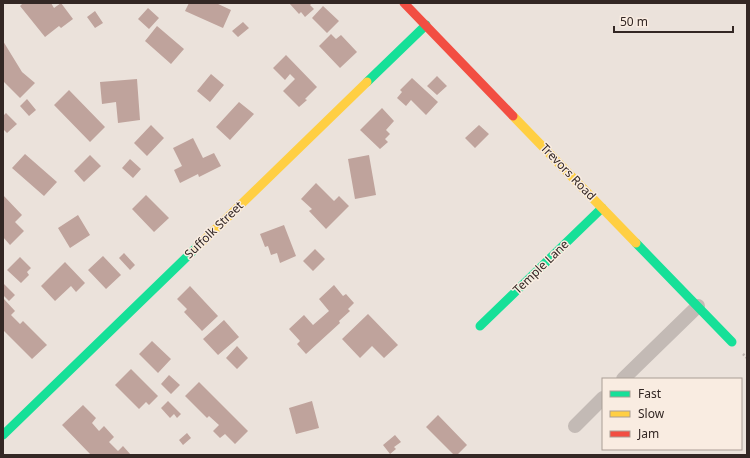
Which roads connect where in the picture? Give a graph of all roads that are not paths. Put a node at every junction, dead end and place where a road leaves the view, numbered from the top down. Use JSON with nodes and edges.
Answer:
{"nodes":[{"id":1,"x":404,"y":3,"type":"edge"},
{"id":2,"x":426,"y":25,"type":"junction"},
{"id":3,"x":602,"y":208,"type":"junction"},
{"id":4,"x":698,"y":306,"type":"junction"},
{"id":5,"x":480,"y":326,"type":"dead end"},
{"id":6,"x":732,"y":342,"type":"dead end"},
{"id":7,"x":624,"y":378,"type":"edge"},
{"id":8,"x":602,"y":399,"type":"edge"},
{"id":9,"x":575,"y":426,"type":"dead end"},
{"id":10,"x":3,"y":435,"type":"edge"}],
"edges":[{"from":1,"to":2,"type":"street","name":"Trevors Road"},
{"from":2,"to":3,"type":"street","name":"Trevors Road"},
{"from":2,"to":10,"type":"street","name":"Suffolk Street"},
{"from":3,"to":4,"type":"street","name":"Trevors Road"},
{"from":3,"to":5,"type":"street","name":"Temple Lane"},
{"from":4,"to":6,"type":"street","name":"Trevors Road"},
{"from":4,"to":7,"type":"street"},
{"from":8,"to":9,"type":"street"}]}
